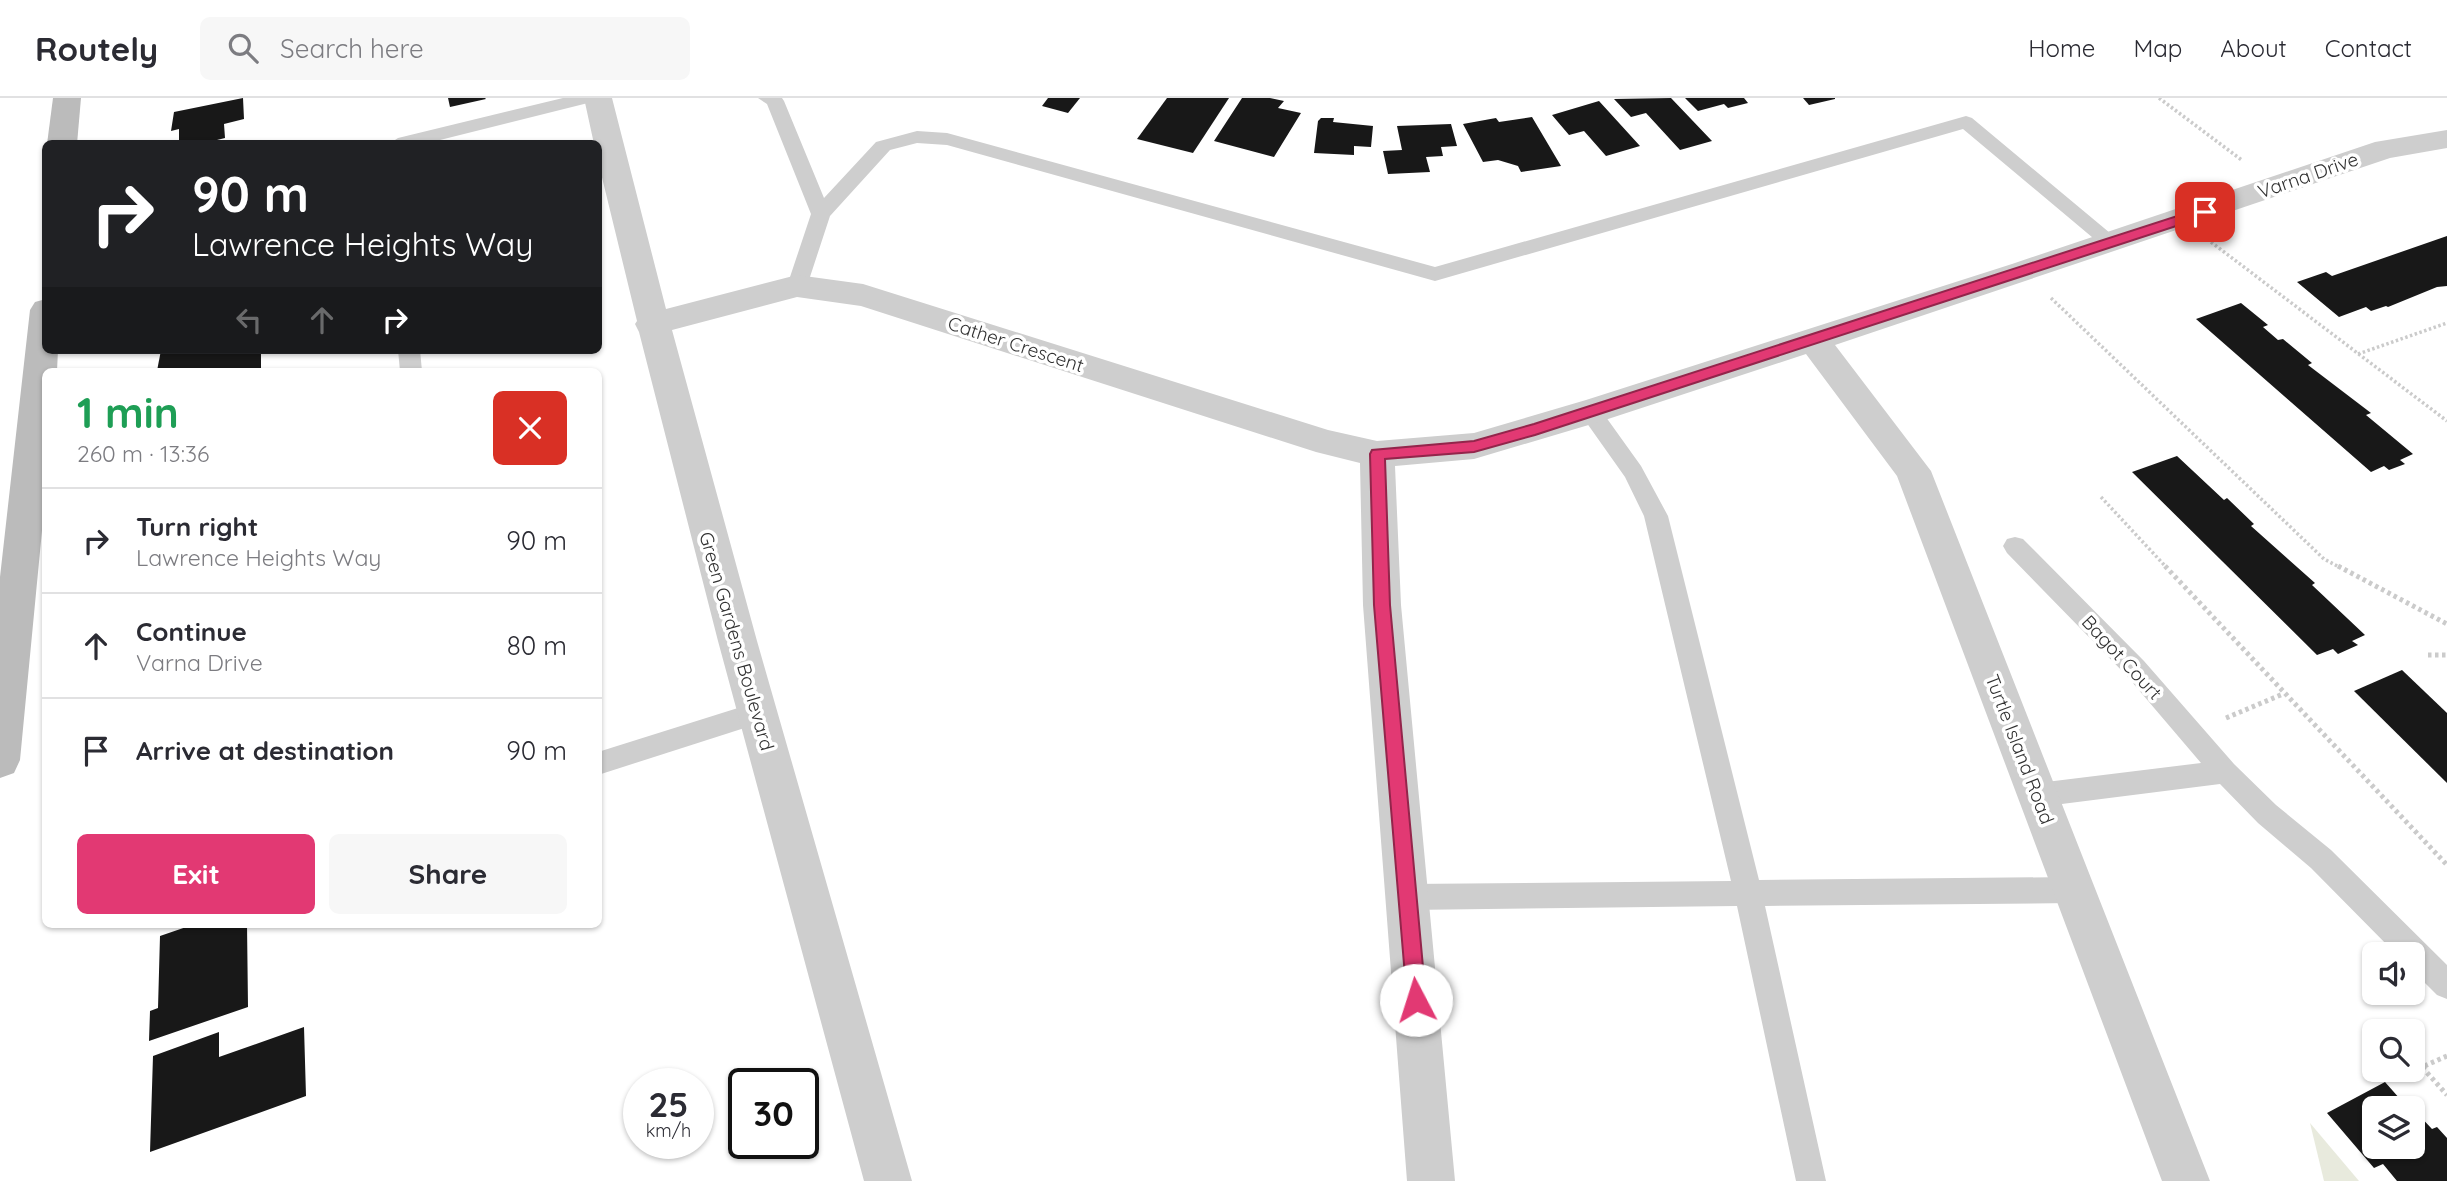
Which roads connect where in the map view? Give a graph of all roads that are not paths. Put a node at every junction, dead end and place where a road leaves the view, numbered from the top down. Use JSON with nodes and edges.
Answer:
{"nodes":[{"id":1,"x":67,"y":98,"type":"edge"},
{"id":2,"x":586,"y":98,"type":"edge"},
{"id":3,"x":598,"y":98,"type":"edge"},
{"id":4,"x":767,"y":98,"type":"edge"},
{"id":5,"x":2447,"y":139,"type":"edge"},
{"id":6,"x":62,"y":140,"type":"edge"},
{"id":7,"x":414,"y":140,"type":"edge"},
{"id":8,"x":821,"y":214,"type":"junction"},
{"id":9,"x":2112,"y":243,"type":"junction"},
{"id":10,"x":797,"y":286,"type":"junction"},
{"id":11,"x":651,"y":324,"type":"junction"},
{"id":12,"x":1813,"y":340,"type":"junction"},
{"id":13,"x":42,"y":349,"type":"edge"},
{"id":14,"x":1590,"y":412,"type":"junction"},
{"id":15,"x":1377,"y":454,"type":"junction"},
{"id":16,"x":2015,"y":546,"type":"dead end"},
{"id":17,"x":757,"y":713,"type":"junction"},
{"id":18,"x":0,"y":760,"type":"edge"},
{"id":19,"x":602,"y":763,"type":"edge"},
{"id":20,"x":2225,"y":772,"type":"junction"},
{"id":21,"x":2038,"y":794,"type":"junction"},
{"id":22,"x":2073,"y":890,"type":"junction"},
{"id":23,"x":1748,"y":893,"type":"junction"},
{"id":24,"x":1408,"y":897,"type":"junction"},
{"id":25,"x":2447,"y":985,"type":"edge"},
{"id":26,"x":888,"y":1181,"type":"edge"},
{"id":27,"x":1431,"y":1181,"type":"edge"},
{"id":28,"x":1811,"y":1181,"type":"edge"},
{"id":29,"x":2186,"y":1181,"type":"edge"}],
"edges":[{"from":1,"to":6,"type":"street"},
{"from":2,"to":7,"type":"lane"},
{"from":3,"to":11,"type":"street","name":"Green Gardens Boulevard"},
{"from":4,"to":8,"type":"lane"},
{"from":5,"to":9,"type":"street","name":"Varna Drive"},
{"from":8,"to":9,"type":"lane"},
{"from":8,"to":10,"type":"lane"},
{"from":9,"to":12,"type":"street","name":"Varna Drive"},
{"from":10,"to":11,"type":"street","name":"Cather Crescent"},
{"from":10,"to":15,"type":"street","name":"Cather Crescent"},
{"from":11,"to":17,"type":"street","name":"Green Gardens Boulevard"},
{"from":12,"to":14,"type":"street","name":"Varna Drive"},
{"from":12,"to":21,"type":"street","name":"Turtle Island Road"},
{"from":13,"to":18,"type":"street"},
{"from":14,"to":15,"type":"street","name":"Cather Crescent"},
{"from":14,"to":23,"type":"lane"},
{"from":15,"to":24,"type":"street"},
{"from":16,"to":20,"type":"lane","name":"Bagot Court"},
{"from":17,"to":19,"type":"lane"},
{"from":17,"to":26,"type":"street","name":"Green Gardens Boulevard"},
{"from":20,"to":21,"type":"lane"},
{"from":20,"to":25,"type":"lane","name":"Bagot Court"},
{"from":21,"to":22,"type":"street","name":"Turtle Island Road"},
{"from":22,"to":23,"type":"lane"},
{"from":22,"to":29,"type":"street","name":"Turtle Island Road"},
{"from":23,"to":24,"type":"lane"},
{"from":23,"to":28,"type":"lane"},
{"from":24,"to":27,"type":"street"}]}
